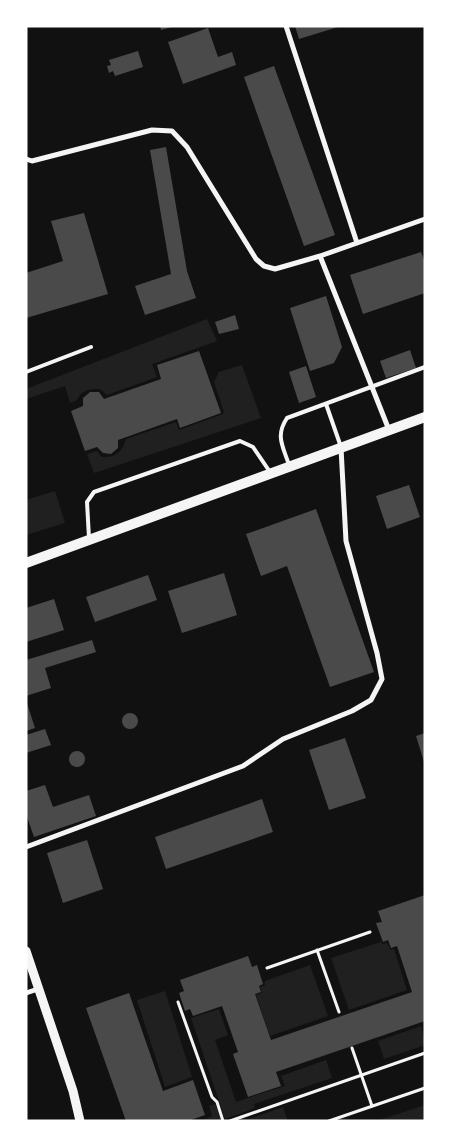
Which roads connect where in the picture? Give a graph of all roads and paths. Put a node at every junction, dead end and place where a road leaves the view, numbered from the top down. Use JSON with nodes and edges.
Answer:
{"nodes":[{"id":1,"x":286,"y":26,"type":"edge"},
{"id":2,"x":26,"y":159,"type":"edge"},
{"id":3,"x":425,"y":219,"type":"edge"},
{"id":4,"x":357,"y":243,"type":"junction"},
{"id":5,"x":320,"y":256,"type":"junction"},
{"id":6,"x":91,"y":347,"type":"dead end"},
{"id":7,"x":425,"y":367,"type":"edge"},
{"id":8,"x":26,"y":372,"type":"edge"},
{"id":9,"x":371,"y":386,"type":"junction"},
{"id":10,"x":326,"y":404,"type":"junction"},
{"id":11,"x":425,"y":416,"type":"edge"},
{"id":12,"x":389,"y":430,"type":"junction"},
{"id":13,"x":341,"y":448,"type":"junction"},
{"id":14,"x":289,"y":467,"type":"junction"},
{"id":15,"x":271,"y":473,"type":"junction"},
{"id":16,"x":89,"y":540,"type":"junction"},
{"id":17,"x":26,"y":563,"type":"edge"},
{"id":18,"x":26,"y":847,"type":"edge"},
{"id":19,"x":370,"y":932,"type":"dead end"},
{"id":20,"x":317,"y":950,"type":"junction"},
{"id":21,"x":26,"y":951,"type":"edge"},
{"id":22,"x":267,"y":968,"type":"dead end"},
{"id":23,"x":38,"y":989,"type":"junction"},
{"id":24,"x":26,"y":993,"type":"edge"},
{"id":25,"x":178,"y":1002,"type":"dead end"},
{"id":26,"x":339,"y":1012,"type":"dead end"},
{"id":27,"x":352,"y":1048,"type":"dead end"},
{"id":28,"x":425,"y":1052,"type":"edge"},
{"id":29,"x":361,"y":1075,"type":"junction"},
{"id":30,"x":425,"y":1088,"type":"edge"},
{"id":31,"x":372,"y":1106,"type":"junction"},
{"id":32,"x":80,"y":1121,"type":"edge"},
{"id":33,"x":223,"y":1121,"type":"edge"},
{"id":34,"x":230,"y":1121,"type":"edge"},
{"id":35,"x":329,"y":1121,"type":"edge"}],
"edges":[{"from":1,"to":4,"type":"street"},
{"from":2,"to":5,"type":"street"},
{"from":3,"to":4,"type":"street"},
{"from":4,"to":5,"type":"street"},
{"from":5,"to":9,"type":"street"},
{"from":6,"to":8,"type":"lane"},
{"from":7,"to":9,"type":"lane"},
{"from":9,"to":10,"type":"lane"},
{"from":9,"to":12,"type":"street"},
{"from":10,"to":13,"type":"lane"},
{"from":10,"to":14,"type":"lane"},
{"from":11,"to":12,"type":"main road"},
{"from":12,"to":13,"type":"main road"},
{"from":13,"to":14,"type":"main road"},
{"from":13,"to":18,"type":"street"},
{"from":14,"to":15,"type":"main road"},
{"from":15,"to":16,"type":"main road"},
{"from":15,"to":16,"type":"lane"},
{"from":16,"to":17,"type":"main road"},
{"from":19,"to":20,"type":"path"},
{"from":20,"to":22,"type":"path"},
{"from":20,"to":26,"type":"path"},
{"from":21,"to":23,"type":"street"},
{"from":23,"to":24,"type":"street"},
{"from":23,"to":32,"type":"street"},
{"from":25,"to":33,"type":"path"},
{"from":27,"to":29,"type":"path"},
{"from":28,"to":29,"type":"path"},
{"from":29,"to":31,"type":"path"},
{"from":29,"to":34,"type":"path"},
{"from":30,"to":31,"type":"path"},
{"from":31,"to":35,"type":"path"}]}
